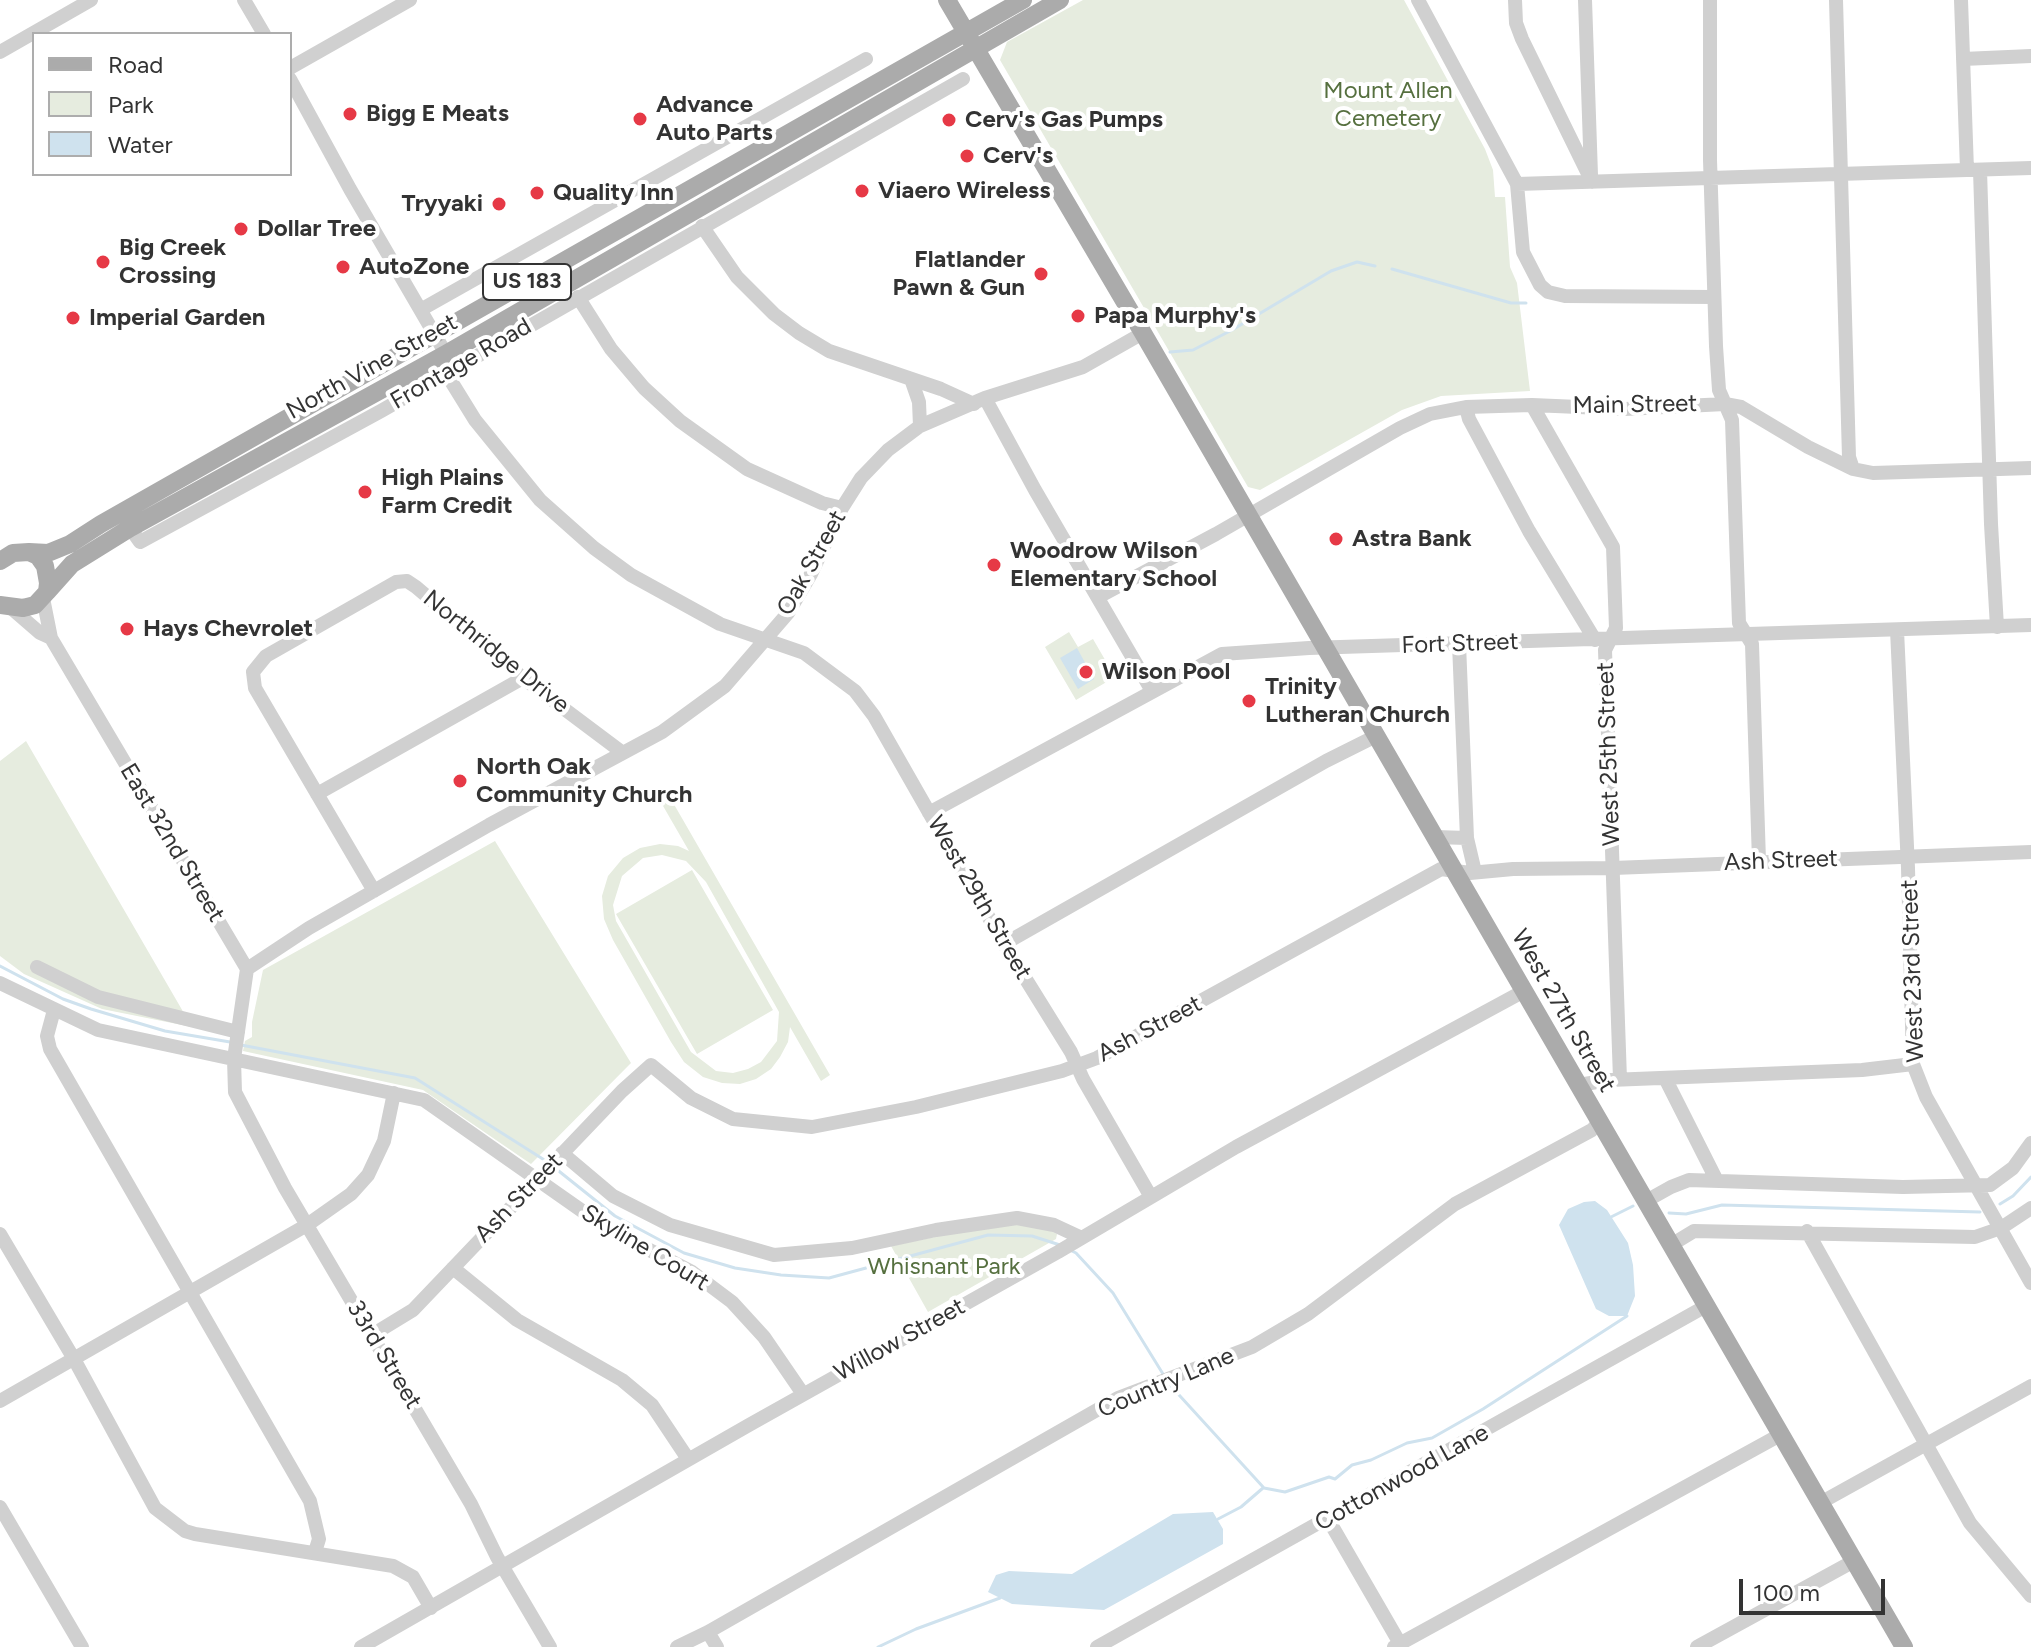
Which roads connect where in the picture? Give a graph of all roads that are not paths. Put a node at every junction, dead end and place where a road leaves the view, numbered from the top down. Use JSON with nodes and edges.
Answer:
{"nodes":[{"id":1,"x":91,"y":0,"type":"edge"},
{"id":2,"x":244,"y":0,"type":"edge"},
{"id":3,"x":410,"y":0,"type":"edge"},
{"id":4,"x":947,"y":0,"type":"edge"},
{"id":5,"x":1023,"y":0,"type":"edge"},
{"id":6,"x":1060,"y":0,"type":"edge"},
{"id":7,"x":1418,"y":0,"type":"edge"},
{"id":8,"x":1515,"y":0,"type":"edge"},
{"id":9,"x":1585,"y":0,"type":"edge"},
{"id":10,"x":1710,"y":0,"type":"edge"},
{"id":11,"x":1836,"y":0,"type":"edge"},
{"id":12,"x":1961,"y":0,"type":"edge"},
{"id":13,"x":393,"y":4,"type":"edge"},
{"id":14,"x":35,"y":32,"type":"edge"},
{"id":15,"x":263,"y":32,"type":"edge"},
{"id":16,"x":32,"y":34,"type":"edge"},
{"id":17,"x":970,"y":40,"type":"junction"},
{"id":18,"x":0,"y":52,"type":"edge"},
{"id":19,"x":2031,"y":56,"type":"edge"},
{"id":20,"x":866,"y":59,"type":"dead end"},
{"id":21,"x":1963,"y":59,"type":"junction"},
{"id":22,"x":292,"y":67,"type":"edge"},
{"id":23,"x":963,"y":79,"type":"dead end"},
{"id":24,"x":292,"y":83,"type":"edge"},
{"id":25,"x":2031,"y":168,"type":"edge"},
{"id":26,"x":1974,"y":170,"type":"junction"},
{"id":27,"x":1842,"y":175,"type":"junction"},
{"id":28,"x":1711,"y":179,"type":"junction"},
{"id":29,"x":1592,"y":182,"type":"junction"},
{"id":30,"x":1517,"y":184,"type":"junction"},
{"id":31,"x":702,"y":226,"type":"junction"},
{"id":32,"x":578,"y":297,"type":"junction"},
{"id":33,"x":1714,"y":297,"type":"junction"},
{"id":34,"x":422,"y":309,"type":"junction"},
{"id":35,"x":1143,"y":333,"type":"junction"},
{"id":36,"x":436,"y":335,"type":"junction"},
{"id":37,"x":446,"y":354,"type":"junction"},
{"id":38,"x":446,"y":373,"type":"junction"},
{"id":39,"x":911,"y":379,"type":"junction"},
{"id":40,"x":980,"y":401,"type":"junction"},
{"id":41,"x":1725,"y":404,"type":"junction"},
{"id":42,"x":1532,"y":405,"type":"junction"},
{"id":43,"x":1466,"y":407,"type":"junction"},
{"id":44,"x":920,"y":426,"type":"junction"},
{"id":45,"x":2031,"y":468,"type":"edge"},
{"id":46,"x":1853,"y":469,"type":"junction"},
{"id":47,"x":1990,"y":469,"type":"junction"},
{"id":48,"x":842,"y":508,"type":"junction"},
{"id":49,"x":1248,"y":515,"type":"junction"},
{"id":50,"x":130,"y":528,"type":"junction"},
{"id":51,"x":29,"y":552,"type":"junction"},
{"id":52,"x":0,"y":561,"type":"edge"},
{"id":53,"x":45,"y":595,"type":"junction"},
{"id":54,"x":1098,"y":597,"type":"junction"},
{"id":55,"x":5,"y":606,"type":"edge"},
{"id":56,"x":2031,"y":625,"type":"edge"},
{"id":57,"x":1997,"y":627,"type":"junction"},
{"id":58,"x":1897,"y":630,"type":"junction"},
{"id":59,"x":1748,"y":635,"type":"junction"},
{"id":60,"x":51,"y":638,"type":"junction"},
{"id":61,"x":1611,"y":638,"type":"junction"},
{"id":62,"x":766,"y":640,"type":"junction"},
{"id":63,"x":1595,"y":640,"type":"junction"},
{"id":64,"x":1459,"y":644,"type":"junction"},
{"id":65,"x":1326,"y":649,"type":"junction"},
{"id":66,"x":523,"y":678,"type":"junction"},
{"id":67,"x":1152,"y":691,"type":"junction"},
{"id":68,"x":1376,"y":736,"type":"junction"},
{"id":69,"x":623,"y":753,"type":"junction"},
{"id":70,"x":317,"y":794,"type":"junction"},
{"id":71,"x":929,"y":813,"type":"junction"},
{"id":72,"x":1435,"y":837,"type":"junction"},
{"id":73,"x":1467,"y":838,"type":"junction"},
{"id":74,"x":2031,"y":852,"type":"edge"},
{"id":75,"x":1908,"y":856,"type":"junction"},
{"id":76,"x":1759,"y":861,"type":"junction"},
{"id":77,"x":1613,"y":868,"type":"junction"},
{"id":78,"x":1455,"y":872,"type":"junction"},
{"id":79,"x":1475,"y":872,"type":"junction"},
{"id":80,"x":374,"y":891,"type":"junction"},
{"id":81,"x":1004,"y":944,"type":"junction"},
{"id":82,"x":37,"y":967,"type":"dead end"},
{"id":83,"x":247,"y":969,"type":"junction"},
{"id":84,"x":0,"y":983,"type":"edge"},
{"id":85,"x":1524,"y":991,"type":"junction"},
{"id":86,"x":54,"y":1010,"type":"junction"},
{"id":87,"x":238,"y":1032,"type":"junction"},
{"id":88,"x":234,"y":1059,"type":"junction"},
{"id":89,"x":1913,"y":1064,"type":"junction"},
{"id":90,"x":1078,"y":1065,"type":"junction"},
{"id":91,"x":1665,"y":1078,"type":"junction"},
{"id":92,"x":1620,"y":1079,"type":"junction"},
{"id":93,"x":1578,"y":1085,"type":"junction"},
{"id":94,"x":394,"y":1093,"type":"junction"},
{"id":95,"x":1599,"y":1122,"type":"junction"},
{"id":96,"x":2031,"y":1143,"type":"edge"},
{"id":97,"x":562,"y":1153,"type":"junction"},
{"id":98,"x":538,"y":1179,"type":"junction"},
{"id":99,"x":1717,"y":1181,"type":"junction"},
{"id":100,"x":1976,"y":1185,"type":"junction"},
{"id":101,"x":1151,"y":1197,"type":"junction"},
{"id":102,"x":1646,"y":1201,"type":"junction"},
{"id":103,"x":2031,"y":1208,"type":"edge"},
{"id":104,"x":307,"y":1225,"type":"junction"},
{"id":105,"x":2001,"y":1228,"type":"junction"},
{"id":106,"x":1807,"y":1231,"type":"junction"},
{"id":107,"x":0,"y":1234,"type":"edge"},
{"id":108,"x":1079,"y":1240,"type":"junction"},
{"id":109,"x":1671,"y":1245,"type":"junction"},
{"id":110,"x":453,"y":1268,"type":"junction"},
{"id":111,"x":2031,"y":1283,"type":"edge"},
{"id":112,"x":190,"y":1292,"type":"junction"},
{"id":113,"x":1706,"y":1306,"type":"junction"},
{"id":114,"x":372,"y":1335,"type":"junction"},
{"id":115,"x":74,"y":1359,"type":"junction"},
{"id":116,"x":2031,"y":1386,"type":"edge"},
{"id":117,"x":803,"y":1394,"type":"junction"},
{"id":118,"x":0,"y":1401,"type":"edge"},
{"id":119,"x":1780,"y":1435,"type":"junction"},
{"id":120,"x":1925,"y":1446,"type":"junction"},
{"id":121,"x":688,"y":1459,"type":"junction"},
{"id":122,"x":1820,"y":1503,"type":"junction"},
{"id":123,"x":0,"y":1507,"type":"edge"},
{"id":124,"x":1328,"y":1519,"type":"junction"},
{"id":125,"x":315,"y":1552,"type":"junction"},
{"id":126,"x":1854,"y":1561,"type":"junction"},
{"id":127,"x":502,"y":1565,"type":"junction"},
{"id":128,"x":2031,"y":1596,"type":"edge"},
{"id":129,"x":431,"y":1608,"type":"junction"},
{"id":130,"x":708,"y":1632,"type":"junction"},
{"id":131,"x":1399,"y":1646,"type":"edge"},
{"id":132,"x":82,"y":1647,"type":"edge"},
{"id":133,"x":361,"y":1647,"type":"edge"},
{"id":134,"x":550,"y":1647,"type":"edge"},
{"id":135,"x":677,"y":1647,"type":"edge"},
{"id":136,"x":717,"y":1647,"type":"edge"},
{"id":137,"x":1097,"y":1647,"type":"edge"},
{"id":138,"x":1697,"y":1647,"type":"edge"},
{"id":139,"x":1904,"y":1647,"type":"edge"}],
"edges":[{"from":1,"to":14,"type":"street"},
{"from":2,"to":15,"type":"street"},
{"from":3,"to":13,"type":"street"},
{"from":4,"to":17,"type":"main road","name":"West 27th Street"},
{"from":5,"to":17,"type":"main road","name":"North Vine Street","number":"US 183"},
{"from":6,"to":17,"type":"main road","name":"North Vine Street","number":"US 183"},
{"from":7,"to":30,"type":"street"},
{"from":8,"to":29,"type":"street"},
{"from":9,"to":29,"type":"street"},
{"from":10,"to":28,"type":"street"},
{"from":11,"to":27,"type":"street"},
{"from":12,"to":21,"type":"street"},
{"from":13,"to":22,"type":"street"},
{"from":16,"to":18,"type":"street"},
{"from":17,"to":35,"type":"main road","name":"West 27th Street"},
{"from":17,"to":36,"type":"main road","name":"North Vine Street","number":"US 183"},
{"from":17,"to":37,"type":"main road","name":"North Vine Street","number":"US 183"},
{"from":19,"to":21,"type":"street"},
{"from":20,"to":34,"type":"street"},
{"from":21,"to":26,"type":"street"},
{"from":23,"to":31,"type":"street","name":"Frontage Road"},
{"from":24,"to":34,"type":"street"},
{"from":25,"to":26,"type":"street"},
{"from":26,"to":27,"type":"street"},
{"from":26,"to":47,"type":"street"},
{"from":27,"to":28,"type":"street"},
{"from":27,"to":46,"type":"street"},
{"from":28,"to":29,"type":"street"},
{"from":28,"to":33,"type":"street"},
{"from":29,"to":30,"type":"street"},
{"from":30,"to":33,"type":"street"},
{"from":31,"to":32,"type":"street","name":"Frontage Road"},
{"from":31,"to":39,"type":"street"},
{"from":32,"to":38,"type":"street","name":"Frontage Road"},
{"from":32,"to":48,"type":"street"},
{"from":33,"to":41,"type":"street"},
{"from":34,"to":36,"type":"street"},
{"from":35,"to":40,"type":"street","name":"Oak Street"},
{"from":35,"to":49,"type":"main road","name":"West 27th Street"},
{"from":36,"to":37,"type":"street"},
{"from":36,"to":51,"type":"main road","name":"North Vine Street","number":"US 183"},
{"from":37,"to":50,"type":"main road","name":"North Vine Street","number":"US 183"},
{"from":38,"to":50,"type":"street","name":"Frontage Road"},
{"from":38,"to":62,"type":"street","name":"West 29th Street"},
{"from":39,"to":40,"type":"street"},
{"from":39,"to":44,"type":"street"},
{"from":40,"to":44,"type":"street","name":"Oak Street"},
{"from":40,"to":54,"type":"street"},
{"from":41,"to":42,"type":"street","name":"Main Street"},
{"from":41,"to":46,"type":"street","name":"Main Street"},
{"from":41,"to":59,"type":"street"},
{"from":42,"to":43,"type":"street","name":"Main Street"},
{"from":42,"to":61,"type":"street","name":"West 25th Street"},
{"from":43,"to":49,"type":"street","name":"Main Street"},
{"from":43,"to":63,"type":"street"},
{"from":44,"to":48,"type":"street","name":"Oak Street"},
{"from":45,"to":47,"type":"street","name":"Main Street"},
{"from":46,"to":47,"type":"street","name":"Main Street"},
{"from":47,"to":57,"type":"street"},
{"from":48,"to":62,"type":"street","name":"Oak Street"},
{"from":49,"to":54,"type":"street","name":"Main Street"},
{"from":49,"to":65,"type":"main road","name":"West 27th Street"},
{"from":50,"to":53,"type":"main road","name":"North Vine Street","number":"US 183"},
{"from":51,"to":52,"type":"main road","name":"North Vine Street"},
{"from":51,"to":53,"type":"main road"},
{"from":53,"to":55,"type":"main road"},
{"from":53,"to":60,"type":"street","name":"East 32nd Street"},
{"from":54,"to":67,"type":"street"},
{"from":55,"to":60,"type":"street","name":"East 32nd Street"},
{"from":56,"to":57,"type":"street","name":"Fort Street"},
{"from":57,"to":58,"type":"street","name":"Fort Street"},
{"from":58,"to":59,"type":"street","name":"Fort Street"},
{"from":58,"to":75,"type":"street","name":"West 23rd Street"},
{"from":59,"to":61,"type":"street","name":"Fort Street"},
{"from":59,"to":76,"type":"street"},
{"from":60,"to":83,"type":"street","name":"East 32nd Street"},
{"from":61,"to":63,"type":"street","name":"Fort Street"},
{"from":61,"to":77,"type":"street","name":"West 25th Street"},
{"from":62,"to":69,"type":"street","name":"Oak Street"},
{"from":62,"to":71,"type":"street","name":"West 29th Street"},
{"from":63,"to":64,"type":"street","name":"Fort Street"},
{"from":64,"to":65,"type":"street","name":"Fort Street"},
{"from":64,"to":73,"type":"street"},
{"from":65,"to":67,"type":"street","name":"Fort Street"},
{"from":65,"to":68,"type":"main road","name":"West 27th Street"},
{"from":66,"to":69,"type":"street","name":"Northridge Drive"},
{"from":66,"to":70,"type":"street"},
{"from":66,"to":70,"type":"street","name":"Northridge Drive"},
{"from":67,"to":71,"type":"street","name":"Fort Street"},
{"from":68,"to":72,"type":"main road","name":"West 27th Street"},
{"from":68,"to":81,"type":"street"},
{"from":69,"to":80,"type":"street","name":"Oak Street"},
{"from":70,"to":80,"type":"street","name":"Northridge Drive"},
{"from":71,"to":81,"type":"street","name":"West 29th Street"},
{"from":72,"to":73,"type":"street"},
{"from":72,"to":78,"type":"main road","name":"West 27th Street"},
{"from":73,"to":79,"type":"street"},
{"from":74,"to":75,"type":"street","name":"Ash Street"},
{"from":75,"to":76,"type":"street","name":"Ash Street"},
{"from":75,"to":89,"type":"street","name":"West 23rd Street"},
{"from":76,"to":77,"type":"street","name":"Ash Street"},
{"from":77,"to":79,"type":"street","name":"Ash Street"},
{"from":77,"to":92,"type":"street","name":"West 25th Street"},
{"from":78,"to":79,"type":"street","name":"Ash Street"},
{"from":78,"to":85,"type":"main road","name":"West 27th Street"},
{"from":78,"to":90,"type":"street","name":"Ash Street"},
{"from":80,"to":83,"type":"street","name":"Oak Street"},
{"from":81,"to":90,"type":"street","name":"West 29th Street"},
{"from":82,"to":87,"type":"street"},
{"from":83,"to":87,"type":"street"},
{"from":84,"to":86,"type":"street","name":"Skyline Court"},
{"from":85,"to":93,"type":"main road","name":"West 27th Street"},
{"from":85,"to":101,"type":"street","name":"Willow Street"},
{"from":86,"to":88,"type":"street","name":"Skyline Court"},
{"from":86,"to":112,"type":"street"},
{"from":87,"to":88,"type":"street"},
{"from":88,"to":94,"type":"street","name":"Skyline Court"},
{"from":88,"to":104,"type":"street","name":"33rd Street"},
{"from":89,"to":91,"type":"street"},
{"from":89,"to":100,"type":"street","name":"West 23rd Street"},
{"from":90,"to":97,"type":"street","name":"Ash Street"},
{"from":90,"to":101,"type":"street","name":"West 29th Street"},
{"from":91,"to":92,"type":"street"},
{"from":91,"to":99,"type":"street"},
{"from":92,"to":93,"type":"street"},
{"from":93,"to":95,"type":"main road","name":"West 27th Street"},
{"from":94,"to":98,"type":"street","name":"Skyline Court"},
{"from":94,"to":104,"type":"street"},
{"from":95,"to":102,"type":"main road","name":"West 27th Street"},
{"from":95,"to":130,"type":"street","name":"Country Lane"},
{"from":96,"to":100,"type":"street"},
{"from":97,"to":98,"type":"street","name":"Ash Street"},
{"from":97,"to":108,"type":"street"},
{"from":98,"to":110,"type":"street","name":"Ash Street"},
{"from":98,"to":117,"type":"street","name":"Skyline Court"},
{"from":99,"to":100,"type":"street"},
{"from":99,"to":102,"type":"street"},
{"from":100,"to":105,"type":"street","name":"West 23rd Street"},
{"from":101,"to":108,"type":"street","name":"Willow Street"},
{"from":102,"to":109,"type":"main road","name":"West 27th Street"},
{"from":103,"to":105,"type":"street"},
{"from":104,"to":112,"type":"street"},
{"from":104,"to":114,"type":"street","name":"33rd Street"},
{"from":105,"to":106,"type":"street"},
{"from":105,"to":111,"type":"street","name":"West 23rd Street"},
{"from":106,"to":109,"type":"street"},
{"from":106,"to":120,"type":"street"},
{"from":107,"to":115,"type":"street"},
{"from":108,"to":117,"type":"street","name":"Willow Street"},
{"from":109,"to":113,"type":"main road","name":"West 27th Street"},
{"from":110,"to":114,"type":"street","name":"Ash Street"},
{"from":110,"to":121,"type":"street"},
{"from":112,"to":115,"type":"street"},
{"from":112,"to":125,"type":"street"},
{"from":113,"to":119,"type":"main road","name":"West 27th Street"},
{"from":113,"to":124,"type":"street","name":"Cottonwood Lane"},
{"from":114,"to":127,"type":"street","name":"33rd Street"},
{"from":115,"to":118,"type":"street"},
{"from":115,"to":125,"type":"street"},
{"from":116,"to":120,"type":"street"},
{"from":117,"to":121,"type":"street","name":"Willow Street"},
{"from":119,"to":122,"type":"main road","name":"West 27th Street"},
{"from":119,"to":131,"type":"street"},
{"from":120,"to":122,"type":"street"},
{"from":120,"to":128,"type":"street"},
{"from":121,"to":127,"type":"street","name":"Willow Street"},
{"from":122,"to":126,"type":"main road","name":"West 27th Street"},
{"from":123,"to":132,"type":"street"},
{"from":124,"to":131,"type":"street"},
{"from":124,"to":137,"type":"street","name":"Cottonwood Lane"},
{"from":125,"to":129,"type":"street"},
{"from":126,"to":138,"type":"street"},
{"from":126,"to":139,"type":"main road","name":"West 27th Street"},
{"from":127,"to":129,"type":"street","name":"Willow Street"},
{"from":127,"to":134,"type":"street","name":"33rd Street"},
{"from":129,"to":133,"type":"street","name":"Willow Street"},
{"from":130,"to":135,"type":"street","name":"Country Lane"},
{"from":130,"to":136,"type":"street"}]}
